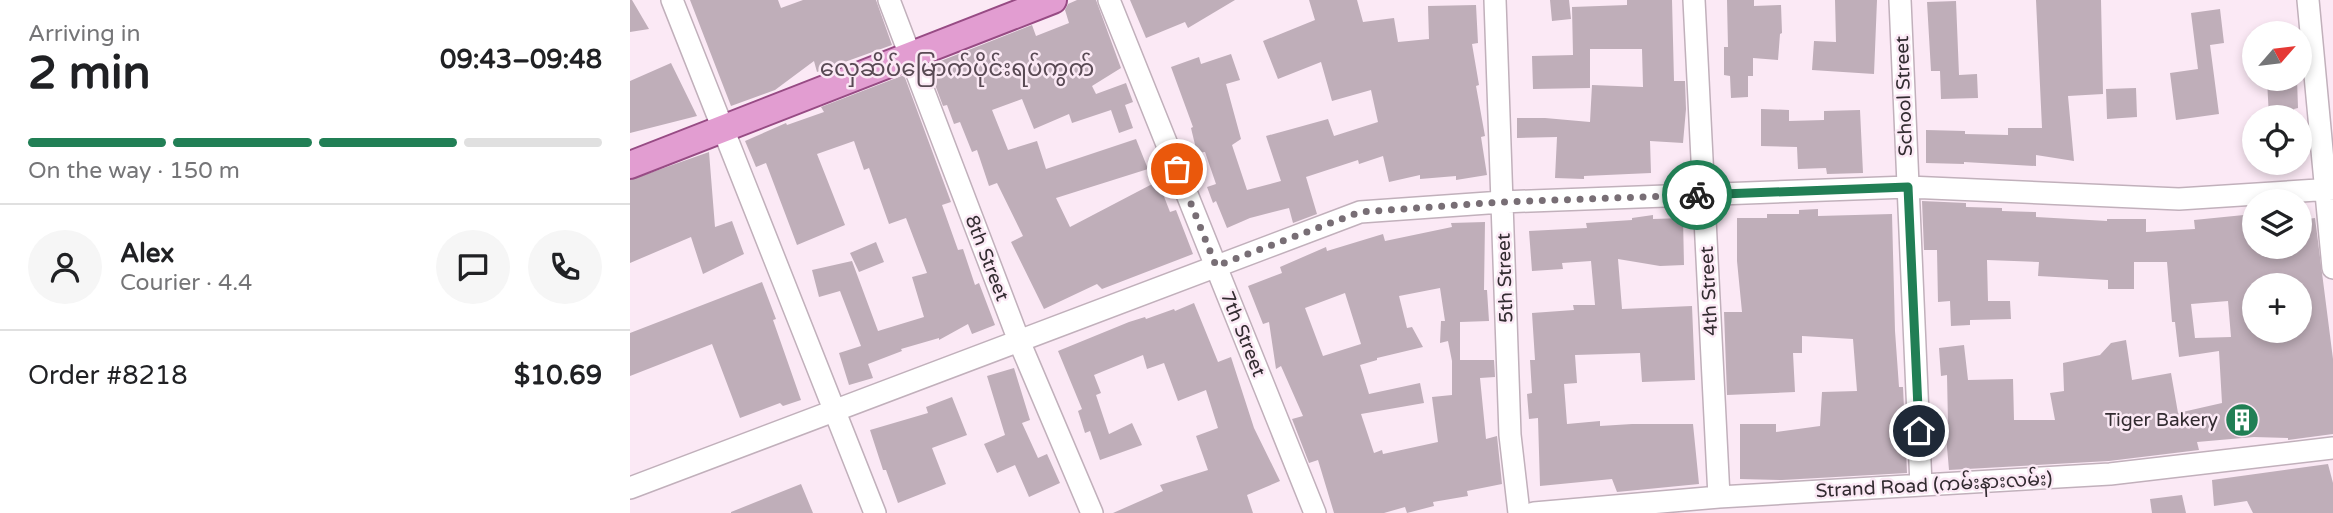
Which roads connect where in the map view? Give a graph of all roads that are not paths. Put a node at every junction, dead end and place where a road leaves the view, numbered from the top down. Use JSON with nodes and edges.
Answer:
{"nodes":[{"id":1,"x":672,"y":0,"type":"edge"},
{"id":2,"x":889,"y":0,"type":"edge"},
{"id":3,"x":1053,"y":0,"type":"edge"},
{"id":4,"x":1109,"y":0,"type":"edge"},
{"id":5,"x":1495,"y":0,"type":"edge"},
{"id":6,"x":1694,"y":0,"type":"edge"},
{"id":7,"x":1900,"y":0,"type":"edge"},
{"id":8,"x":2308,"y":0,"type":"edge"},
{"id":9,"x":909,"y":56,"type":"junction"},
{"id":10,"x":722,"y":129,"type":"junction"},
{"id":11,"x":630,"y":165,"type":"edge"},
{"id":12,"x":1908,"y":187,"type":"junction"},
{"id":13,"x":2329,"y":189,"type":"edge"},
{"id":14,"x":1704,"y":194,"type":"junction"},
{"id":15,"x":1502,"y":202,"type":"junction"},
{"id":16,"x":1216,"y":266,"type":"junction"},
{"id":17,"x":2333,"y":268,"type":"edge"},
{"id":18,"x":1020,"y":341,"type":"junction"},
{"id":19,"x":834,"y":412,"type":"junction"},
{"id":20,"x":2333,"y":448,"type":"edge"},
{"id":21,"x":1921,"y":485,"type":"junction"},
{"id":22,"x":630,"y":488,"type":"edge"},
{"id":23,"x":1719,"y":497,"type":"junction"},
{"id":24,"x":874,"y":513,"type":"edge"},
{"id":25,"x":1092,"y":513,"type":"edge"},
{"id":26,"x":1315,"y":513,"type":"edge"},
{"id":27,"x":1519,"y":513,"type":"edge"},
{"id":28,"x":1534,"y":513,"type":"edge"}],
"edges":[{"from":1,"to":10,"type":"street"},
{"from":2,"to":9,"type":"street","name":"8th Street"},
{"from":3,"to":9,"type":"main road"},
{"from":4,"to":16,"type":"street","name":"7th Street"},
{"from":5,"to":15,"type":"street","name":"5th Street"},
{"from":6,"to":14,"type":"street","name":"4th Street"},
{"from":7,"to":12,"type":"street","name":"School Street"},
{"from":8,"to":13,"type":"street"},
{"from":9,"to":10,"type":"main road"},
{"from":9,"to":18,"type":"street","name":"8th Street"},
{"from":10,"to":11,"type":"main road"},
{"from":10,"to":19,"type":"street"},
{"from":12,"to":13,"type":"street"},
{"from":12,"to":14,"type":"street"},
{"from":12,"to":21,"type":"street","name":"School Street"},
{"from":13,"to":17,"type":"street"},
{"from":14,"to":15,"type":"street"},
{"from":14,"to":23,"type":"street","name":"4th Street"},
{"from":15,"to":16,"type":"street"},
{"from":15,"to":27,"type":"street","name":"5th Street"},
{"from":16,"to":18,"type":"street"},
{"from":16,"to":26,"type":"street","name":"7th Street"},
{"from":18,"to":19,"type":"street"},
{"from":18,"to":25,"type":"street","name":"8th Street"},
{"from":19,"to":22,"type":"street"},
{"from":19,"to":24,"type":"street"},
{"from":20,"to":21,"type":"street","name":"Strand Road (ကမ်းနားလမ်း)"},
{"from":21,"to":23,"type":"street","name":"Strand Road (ကမ်းနားလမ်း)"},
{"from":23,"to":28,"type":"street","name":"Strand Road (ကမ်းနားလမ်း)"}]}
